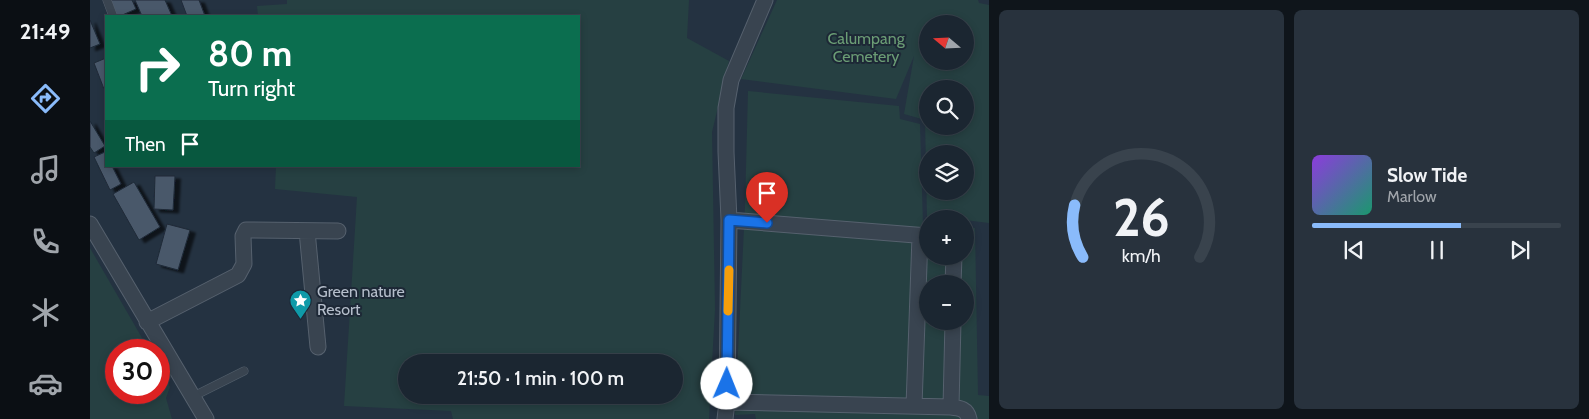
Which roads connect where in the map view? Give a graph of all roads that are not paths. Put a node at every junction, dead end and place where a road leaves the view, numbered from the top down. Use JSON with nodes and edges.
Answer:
{"nodes":[{"id":1,"x":107,"y":0,"type":"edge"},
{"id":2,"x":765,"y":0,"type":"edge"},
{"id":3,"x":113,"y":15,"type":"edge"},
{"id":4,"x":729,"y":220,"type":"junction"},
{"id":5,"x":90,"y":224,"type":"edge"},
{"id":6,"x":307,"y":231,"type":"junction"},
{"id":7,"x":338,"y":231,"type":"dead end"},
{"id":8,"x":919,"y":236,"type":"edge"},
{"id":9,"x":922,"y":265,"type":"edge"},
{"id":10,"x":147,"y":322,"type":"junction"},
{"id":11,"x":952,"y":330,"type":"edge"},
{"id":12,"x":318,"y":347,"type":"dead end"},
{"id":13,"x":244,"y":371,"type":"dead end"},
{"id":14,"x":194,"y":396,"type":"junction"},
{"id":15,"x":727,"y":402,"type":"junction"},
{"id":16,"x":914,"y":406,"type":"junction"},
{"id":17,"x":951,"y":406,"type":"junction"},
{"id":18,"x":206,"y":419,"type":"edge"},
{"id":19,"x":725,"y":419,"type":"edge"},
{"id":20,"x":969,"y":419,"type":"edge"}],
"edges":[{"from":1,"to":3,"type":"lane"},
{"from":2,"to":4,"type":"street"},
{"from":4,"to":8,"type":"street"},
{"from":4,"to":15,"type":"street"},
{"from":5,"to":10,"type":"street"},
{"from":6,"to":7,"type":"street"},
{"from":6,"to":10,"type":"street"},
{"from":6,"to":12,"type":"street"},
{"from":9,"to":16,"type":"street"},
{"from":10,"to":14,"type":"street"},
{"from":11,"to":17,"type":"street"},
{"from":13,"to":14,"type":"lane"},
{"from":14,"to":18,"type":"street"},
{"from":15,"to":16,"type":"street"},
{"from":15,"to":19,"type":"street"},
{"from":16,"to":17,"type":"street"},
{"from":17,"to":20,"type":"street"}]}
